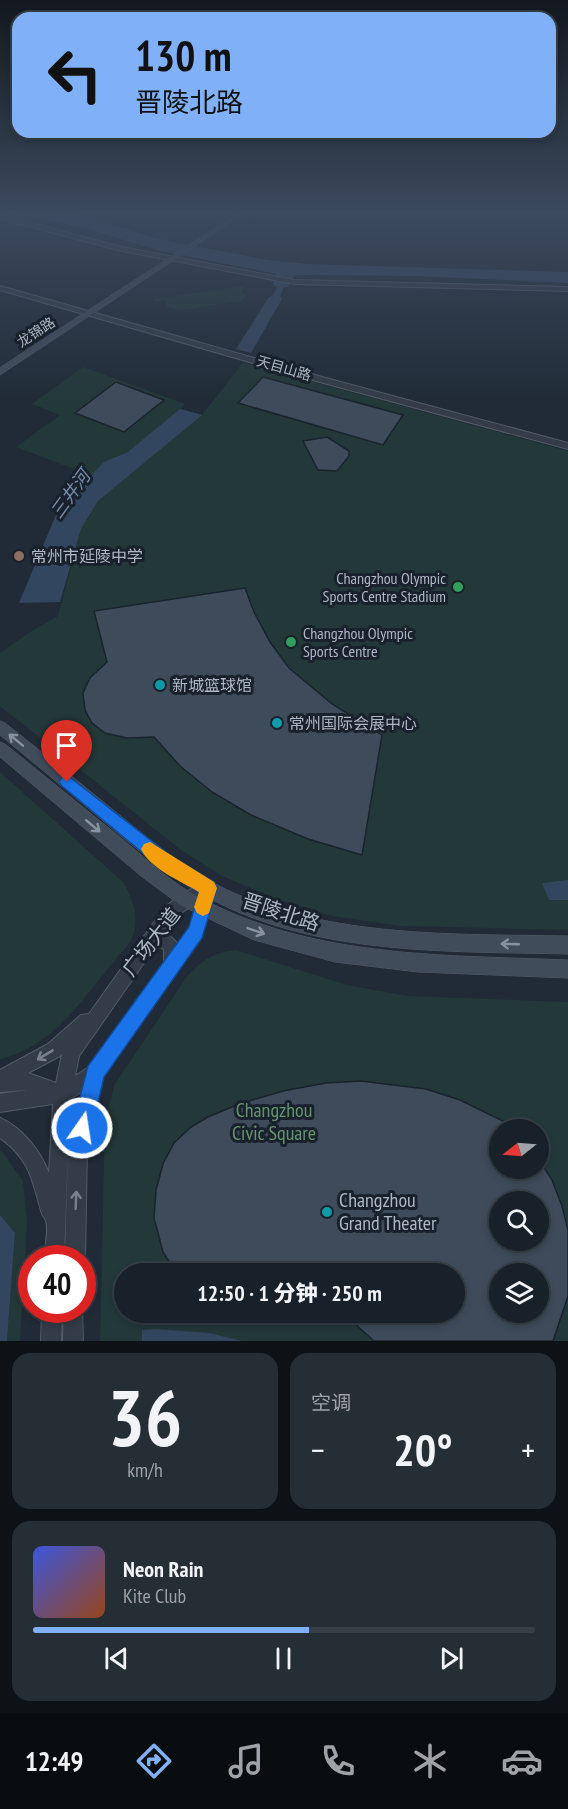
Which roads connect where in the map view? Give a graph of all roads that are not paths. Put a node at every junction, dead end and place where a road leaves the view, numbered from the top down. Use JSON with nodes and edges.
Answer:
{"nodes":[{"id":1,"x":137,"y":278,"type":"edge"},
{"id":2,"x":266,"y":278,"type":"edge"},
{"id":3,"x":0,"y":288,"type":"edge"},
{"id":4,"x":568,"y":289,"type":"edge"},
{"id":5,"x":86,"y":312,"type":"junction"},
{"id":6,"x":0,"y":363,"type":"edge"},
{"id":7,"x":0,"y":372,"type":"edge"},
{"id":8,"x":568,"y":446,"type":"edge"},
{"id":9,"x":0,"y":727,"type":"edge"},
{"id":10,"x":0,"y":748,"type":"edge"},
{"id":11,"x":208,"y":888,"type":"junction"},
{"id":12,"x":186,"y":899,"type":"junction"},
{"id":13,"x":203,"y":906,"type":"junction"},
{"id":14,"x":147,"y":944,"type":"junction"},
{"id":15,"x":568,"y":945,"type":"edge"},
{"id":16,"x":172,"y":963,"type":"junction"},
{"id":17,"x":568,"y":969,"type":"edge"},
{"id":18,"x":105,"y":1004,"type":"junction"},
{"id":19,"x":95,"y":1073,"type":"junction"},
{"id":20,"x":0,"y":1081,"type":"edge"},
{"id":21,"x":62,"y":1094,"type":"junction"},
{"id":22,"x":0,"y":1103,"type":"edge"},
{"id":23,"x":0,"y":1127,"type":"edge"},
{"id":24,"x":78,"y":1147,"type":"junction"},
{"id":25,"x":54,"y":1239,"type":"junction"},
{"id":26,"x":54,"y":1245,"type":"edge"},
{"id":27,"x":75,"y":1245,"type":"edge"},
{"id":28,"x":52,"y":1323,"type":"edge"},
{"id":29,"x":74,"y":1323,"type":"edge"},
{"id":30,"x":51,"y":1341,"type":"edge"},
{"id":31,"x":73,"y":1341,"type":"edge"}],
"edges":[{"from":1,"to":5,"type":"main road","name":"龙锦路"},
{"from":2,"to":4,"type":"street"},
{"from":3,"to":5,"type":"street","name":"天目山路"},
{"from":5,"to":6,"type":"main road","name":"龙锦路"},
{"from":5,"to":7,"type":"main road","name":"龙锦路"},
{"from":5,"to":8,"type":"street","name":"天目山路"},
{"from":11,"to":9,"type":"main road","name":"晋陵北路","one_way":true},
{"from":10,"to":12,"type":"main road","name":"晋陵北路","one_way":true},
{"from":11,"to":12,"type":"street","name":"广场大道"},
{"from":11,"to":13,"type":"street","name":"广场大道"},
{"from":15,"to":11,"type":"main road","name":"晋陵北路","one_way":true},
{"from":12,"to":13,"type":"main road","name":"晋陵北路"},
{"from":12,"to":14,"type":"street","name":"广场大道"},
{"from":13,"to":16,"type":"street","name":"广场大道"},
{"from":13,"to":17,"type":"main road","name":"晋陵北路","one_way":true},
{"from":14,"to":16,"type":"street"},
{"from":14,"to":18,"type":"street","name":"广场大道"},
{"from":16,"to":19,"type":"street","name":"广场大道"},
{"from":18,"to":20,"type":"street","one_way":true},
{"from":18,"to":21,"type":"street","name":"广场大道"},
{"from":19,"to":21,"type":"street"},
{"from":19,"to":24,"type":"street","name":"广场大道"},
{"from":20,"to":21,"type":"street"},
{"from":21,"to":22,"type":"street"},
{"from":21,"to":24,"type":"street"},
{"from":21,"to":25,"type":"street","name":"广场大道"},
{"from":23,"to":25,"type":"street"},
{"from":27,"to":24,"type":"street","name":"广场大道","one_way":true},
{"from":25,"to":26,"type":"street","name":"广场大道"},
{"from":28,"to":30,"type":"street"},
{"from":29,"to":31,"type":"street"}]}
